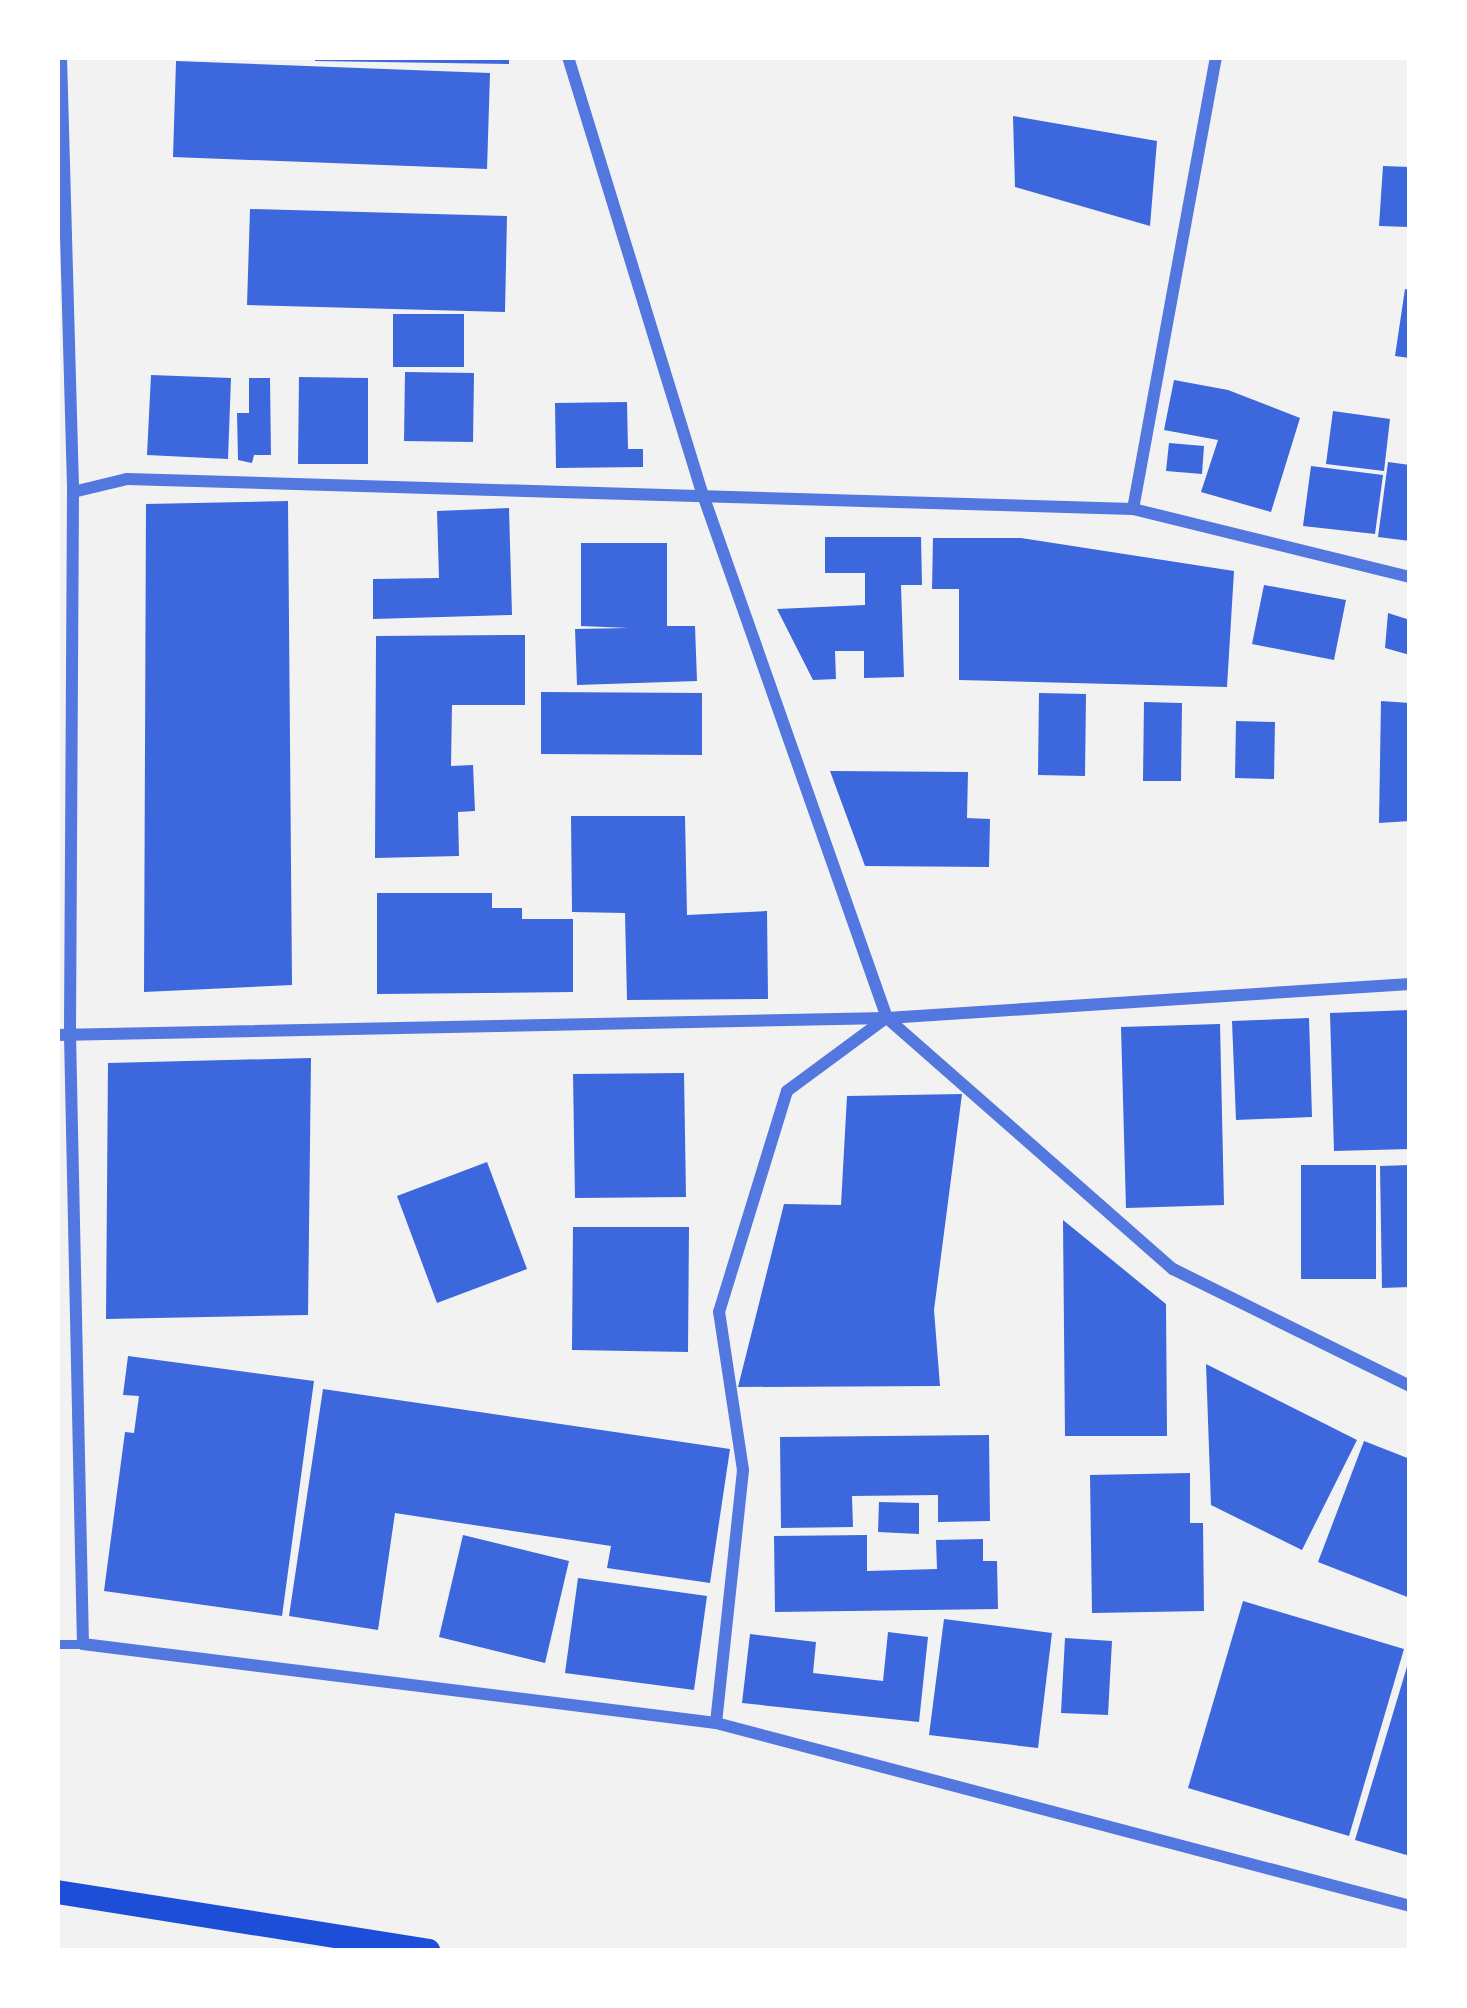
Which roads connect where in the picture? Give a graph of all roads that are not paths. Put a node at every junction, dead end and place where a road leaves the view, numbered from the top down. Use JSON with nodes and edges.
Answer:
{"nodes":[{"id":1,"x":61,"y":57,"type":"edge"},
{"id":2,"x":568,"y":57,"type":"edge"},
{"id":3,"x":1216,"y":57,"type":"edge"},
{"id":4,"x":73,"y":492,"type":"junction"},
{"id":5,"x":703,"y":495,"type":"junction"},
{"id":6,"x":1133,"y":509,"type":"junction"},
{"id":7,"x":73,"y":526,"type":"junction"},
{"id":8,"x":57,"y":527,"type":"edge"},
{"id":9,"x":1410,"y":577,"type":"edge"},
{"id":10,"x":1410,"y":984,"type":"edge"},
{"id":11,"x":886,"y":1018,"type":"junction"},
{"id":12,"x":63,"y":1035,"type":"edge"},
{"id":13,"x":1410,"y":1386,"type":"edge"},
{"id":14,"x":57,"y":1644,"type":"edge"},
{"id":15,"x":83,"y":1644,"type":"junction"},
{"id":16,"x":716,"y":1723,"type":"junction"},
{"id":17,"x":57,"y":1892,"type":"edge"},
{"id":18,"x":1410,"y":1906,"type":"edge"},
{"id":19,"x":428,"y":1951,"type":"edge"}],
"edges":[{"from":1,"to":4,"type":"street"},
{"from":2,"to":5,"type":"street"},
{"from":3,"to":6,"type":"street"},
{"from":4,"to":5,"type":"street"},
{"from":4,"to":7,"type":"street"},
{"from":5,"to":6,"type":"street"},
{"from":5,"to":11,"type":"street"},
{"from":6,"to":9,"type":"street"},
{"from":7,"to":8,"type":"street"},
{"from":7,"to":12,"type":"street"},
{"from":10,"to":11,"type":"street"},
{"from":11,"to":12,"type":"street"},
{"from":11,"to":13,"type":"street"},
{"from":11,"to":16,"type":"street"},
{"from":12,"to":15,"type":"street"},
{"from":14,"to":15,"type":"lane"},
{"from":15,"to":16,"type":"street"},
{"from":16,"to":18,"type":"street"},
{"from":17,"to":19,"type":"main road"}]}
